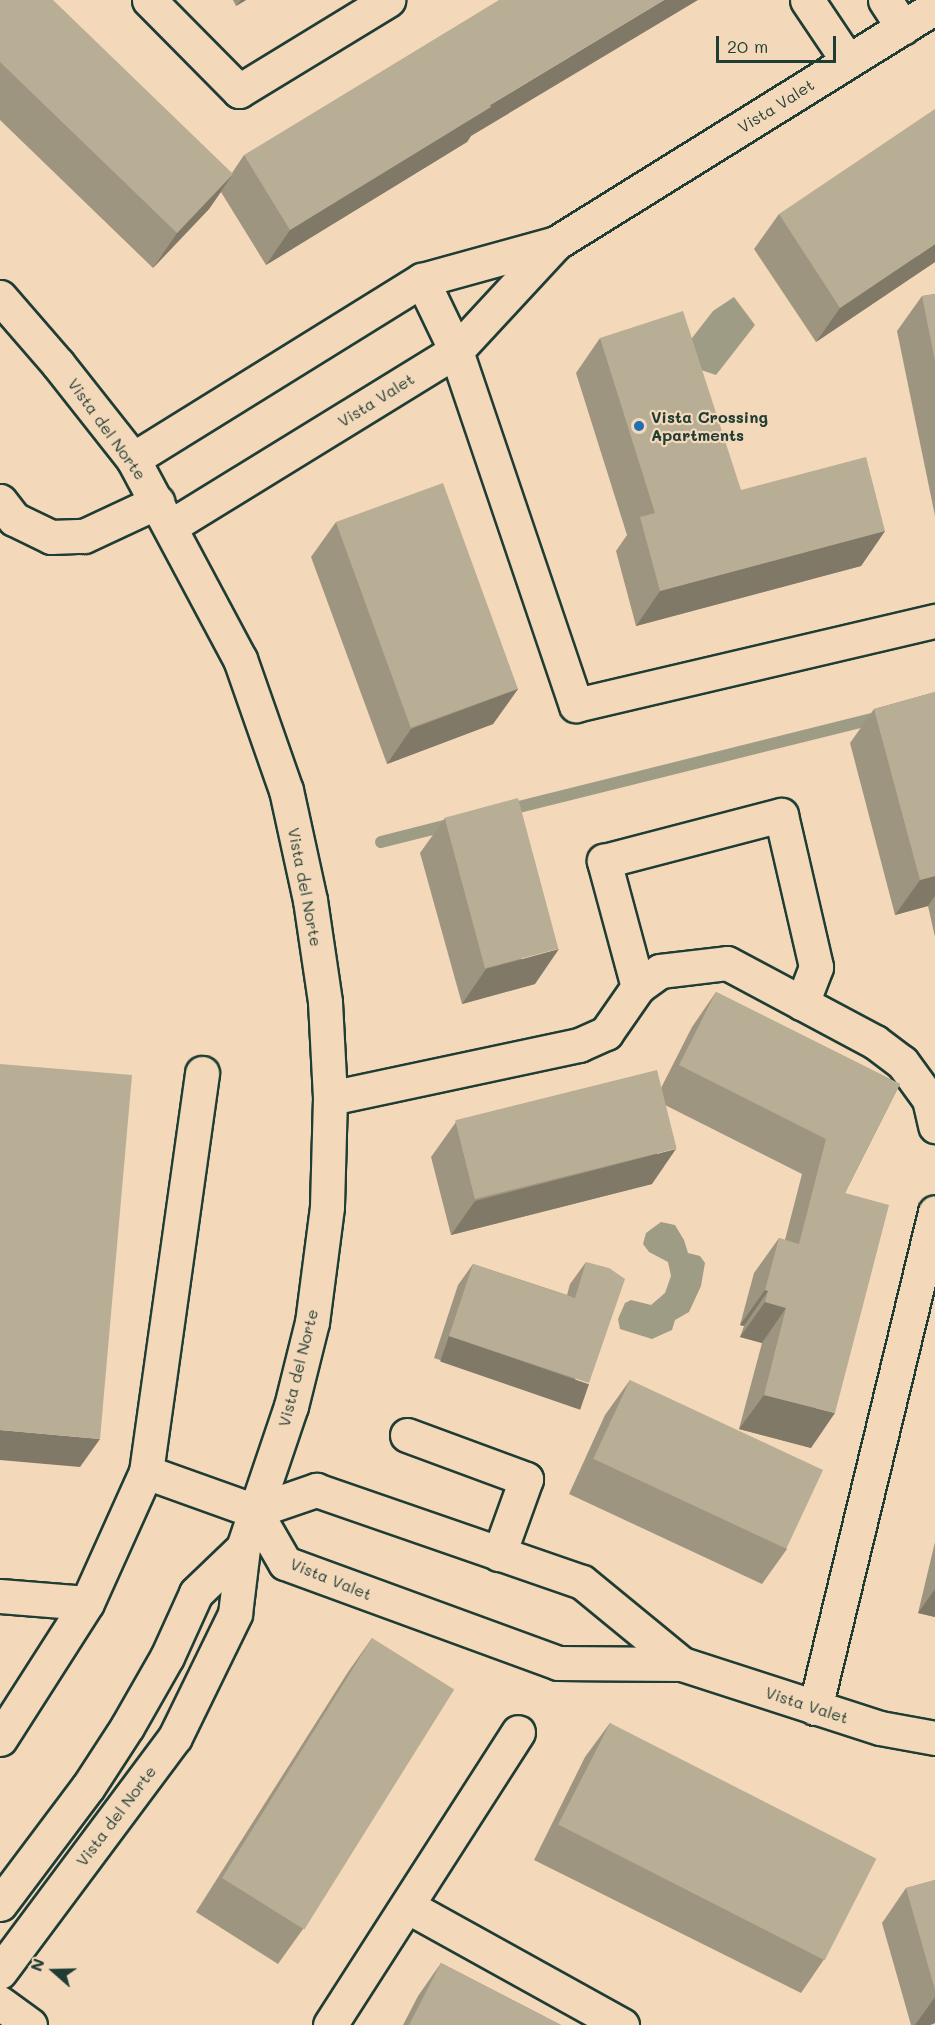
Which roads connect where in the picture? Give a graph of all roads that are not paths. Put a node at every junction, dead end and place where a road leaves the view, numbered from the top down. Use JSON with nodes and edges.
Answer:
{"nodes":[{"id":1,"x":149,"y":0,"type":"edge"},
{"id":2,"x":388,"y":0,"type":"edge"},
{"id":3,"x":807,"y":0,"type":"edge"},
{"id":4,"x":885,"y":0,"type":"edge"},
{"id":5,"x":935,"y":7,"type":"edge"},
{"id":6,"x":903,"y":28,"type":"junction"},
{"id":7,"x":848,"y":61,"type":"junction"},
{"id":8,"x":556,"y":243,"type":"junction"},
{"id":9,"x":423,"y":280,"type":"junction"},
{"id":10,"x":0,"y":297,"type":"edge"},
{"id":11,"x":456,"y":351,"type":"junction"},
{"id":12,"x":133,"y":459,"type":"junction"},
{"id":13,"x":0,"y":501,"type":"edge"},
{"id":14,"x":164,"y":514,"type":"junction"},
{"id":15,"x":935,"y":621,"type":"edge"},
{"id":16,"x":638,"y":987,"type":"junction"},
{"id":17,"x":802,"y":1003,"type":"junction"},
{"id":18,"x":202,"y":1073,"type":"dead end"},
{"id":19,"x":330,"y":1098,"type":"junction"},
{"id":20,"x":935,"y":1126,"type":"edge"},
{"id":21,"x":935,"y":1212,"type":"edge"},
{"id":22,"x":407,"y":1435,"type":"dead end"},
{"id":23,"x":146,"y":1472,"type":"junction"},
{"id":24,"x":255,"y":1511,"type":"junction"},
{"id":25,"x":243,"y":1548,"type":"junction"},
{"id":26,"x":499,"y":1554,"type":"junction"},
{"id":27,"x":0,"y":1596,"type":"edge"},
{"id":28,"x":87,"y":1603,"type":"junction"},
{"id":29,"x":682,"y":1664,"type":"junction"},
{"id":30,"x":815,"y":1708,"type":"junction"},
{"id":31,"x":518,"y":1732,"type":"dead end"},
{"id":32,"x":935,"y":1738,"type":"edge"},
{"id":33,"x":0,"y":1739,"type":"edge"},
{"id":34,"x":0,"y":1904,"type":"edge"},
{"id":35,"x":407,"y":1906,"type":"junction"},
{"id":36,"x":0,"y":1972,"type":"edge"},
{"id":37,"x":0,"y":2003,"type":"edge"},
{"id":38,"x":30,"y":2025,"type":"edge"},
{"id":39,"x":330,"y":2025,"type":"edge"},
{"id":40,"x":622,"y":2025,"type":"edge"}],
"edges":[{"from":1,"to":2,"type":"street"},
{"from":3,"to":7,"type":"street"},
{"from":4,"to":6,"type":"street"},
{"from":5,"to":6,"type":"street","name":"Vista Valet"},
{"from":6,"to":7,"type":"street","name":"Vista Valet"},
{"from":7,"to":8,"type":"street","name":"Vista Valet"},
{"from":8,"to":9,"type":"street","name":"Vista Valet"},
{"from":8,"to":11,"type":"street","name":"Vista Valet"},
{"from":9,"to":11,"type":"street"},
{"from":9,"to":12,"type":"street","name":"Vista Valet"},
{"from":10,"to":12,"type":"street","name":"Vista del Norte"},
{"from":11,"to":14,"type":"street","name":"Vista Valet"},
{"from":11,"to":15,"type":"street"},
{"from":12,"to":14,"type":"street","name":"Vista del Norte"},
{"from":13,"to":14,"type":"street","name":"Vista Valet"},
{"from":14,"to":19,"type":"street","name":"Vista del Norte"},
{"from":16,"to":17,"type":"street"},
{"from":16,"to":17,"type":"street"},
{"from":16,"to":19,"type":"street"},
{"from":17,"to":20,"type":"street"},
{"from":18,"to":23,"type":"street"},
{"from":19,"to":24,"type":"street","name":"Vista del Norte"},
{"from":21,"to":30,"type":"street"},
{"from":22,"to":26,"type":"street"},
{"from":23,"to":24,"type":"street"},
{"from":23,"to":28,"type":"street"},
{"from":24,"to":25,"type":"street","name":"Vista del Norte"},
{"from":24,"to":26,"type":"street","name":"Vista Valet"},
{"from":24,"to":29,"type":"street","name":"Vista Valet"},
{"from":25,"to":34,"type":"street","name":"Vista del Norte"},
{"from":25,"to":36,"type":"street","name":"Vista del Norte"},
{"from":26,"to":29,"type":"street","name":"Vista Valet"},
{"from":27,"to":28,"type":"street"},
{"from":28,"to":33,"type":"street"},
{"from":29,"to":30,"type":"street","name":"Vista Valet"},
{"from":30,"to":32,"type":"street","name":"Vista Valet"},
{"from":31,"to":35,"type":"street"},
{"from":35,"to":39,"type":"street"},
{"from":35,"to":40,"type":"street"},
{"from":37,"to":38,"type":"street"}]}
